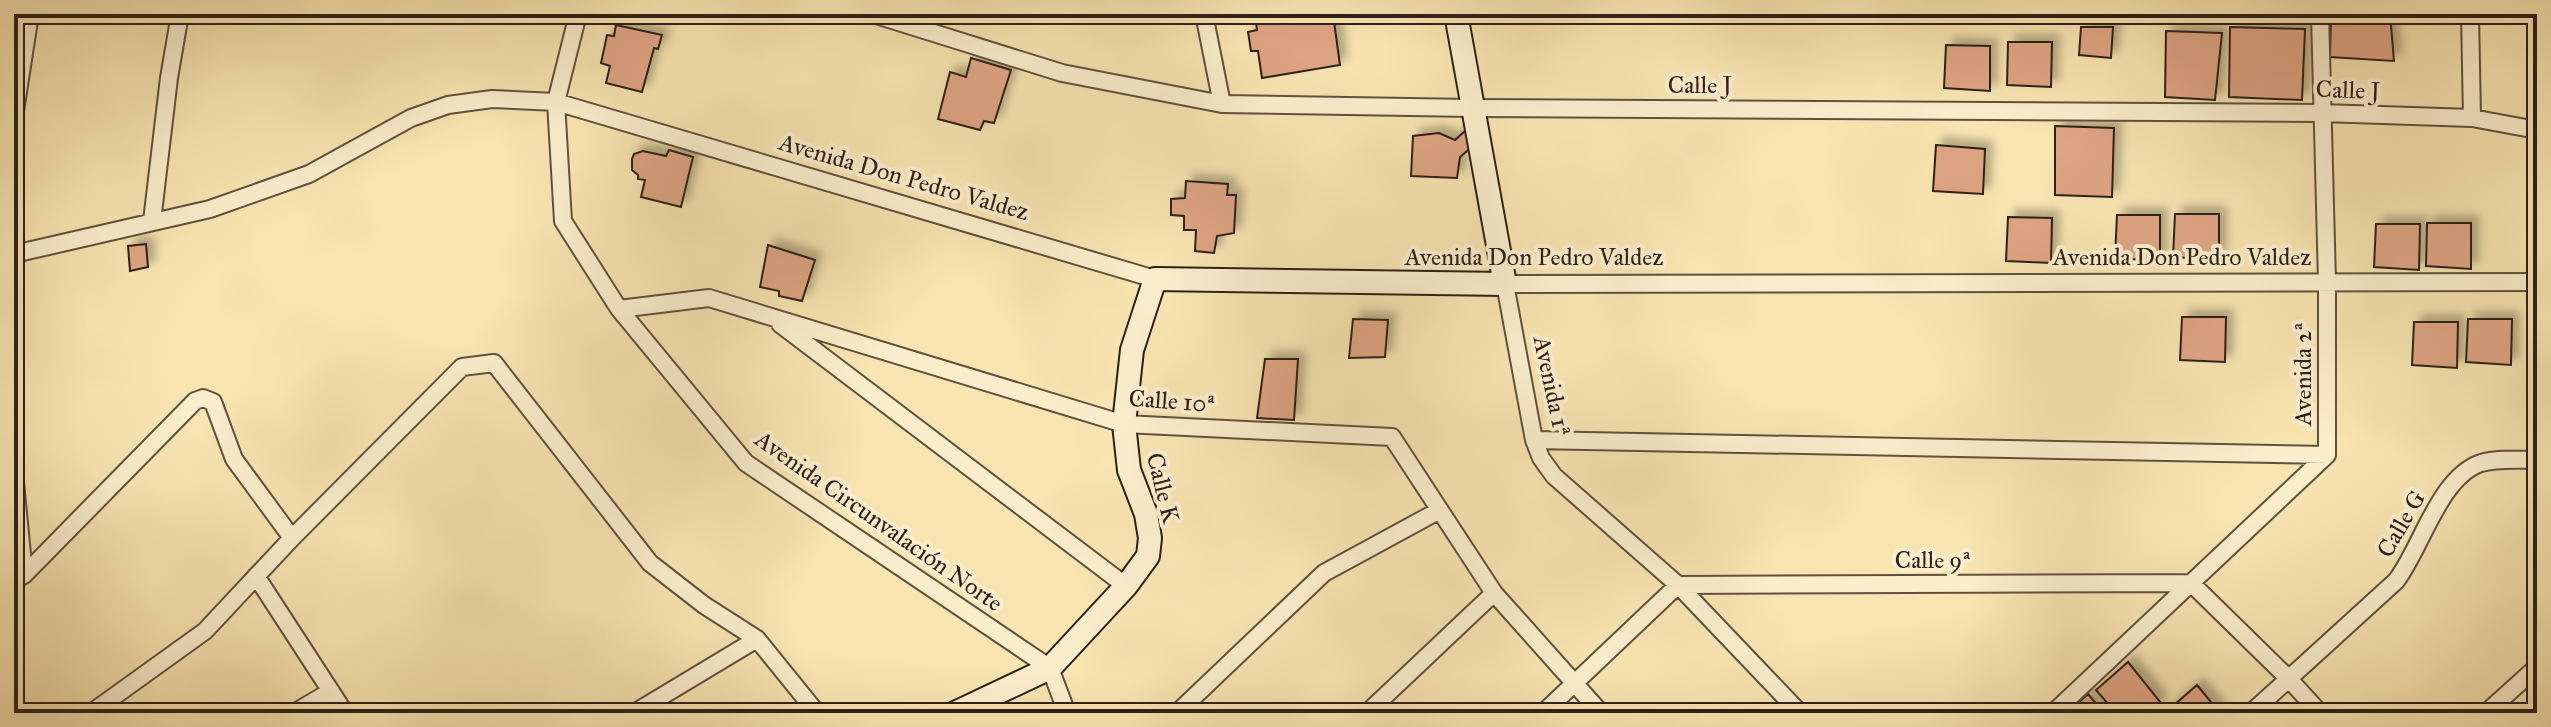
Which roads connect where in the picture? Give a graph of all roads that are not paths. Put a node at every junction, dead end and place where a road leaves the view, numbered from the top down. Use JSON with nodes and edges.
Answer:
{"nodes":[{"id":1,"x":30,"y":14,"type":"edge"},
{"id":2,"x":180,"y":14,"type":"edge"},
{"id":3,"x":578,"y":14,"type":"edge"},
{"id":4,"x":873,"y":14,"type":"edge"},
{"id":5,"x":1204,"y":14,"type":"edge"},
{"id":6,"x":1456,"y":14,"type":"edge"},
{"id":7,"x":2320,"y":14,"type":"edge"},
{"id":8,"x":2470,"y":14,"type":"edge"},
{"id":9,"x":556,"y":102,"type":"junction"},
{"id":10,"x":1222,"y":104,"type":"junction"},
{"id":11,"x":1472,"y":108,"type":"junction"},
{"id":12,"x":2322,"y":113,"type":"junction"},
{"id":13,"x":14,"y":118,"type":"edge"},
{"id":14,"x":2472,"y":118,"type":"junction"},
{"id":15,"x":2537,"y":130,"type":"edge"},
{"id":16,"x":152,"y":221,"type":"junction"},
{"id":17,"x":14,"y":254,"type":"edge"},
{"id":18,"x":1155,"y":279,"type":"junction"},
{"id":19,"x":2327,"y":282,"type":"junction"},
{"id":20,"x":2537,"y":282,"type":"edge"},
{"id":21,"x":1505,"y":284,"type":"junction"},
{"id":22,"x":619,"y":309,"type":"junction"},
{"id":23,"x":770,"y":316,"type":"junction"},
{"id":24,"x":1124,"y":424,"type":"junction"},
{"id":25,"x":1534,"y":440,"type":"junction"},
{"id":26,"x":2327,"y":455,"type":"junction"},
{"id":27,"x":2537,"y":460,"type":"edge"},
{"id":28,"x":14,"y":472,"type":"edge"},
{"id":29,"x":1440,"y":510,"type":"junction"},
{"id":30,"x":292,"y":538,"type":"junction"},
{"id":31,"x":256,"y":576,"type":"junction"},
{"id":32,"x":19,"y":578,"type":"edge"},
{"id":33,"x":2191,"y":583,"type":"junction"},
{"id":34,"x":1678,"y":585,"type":"junction"},
{"id":35,"x":1126,"y":586,"type":"junction"},
{"id":36,"x":1494,"y":593,"type":"junction"},
{"id":37,"x":757,"y":639,"type":"junction"},
{"id":38,"x":2537,"y":667,"type":"edge"},
{"id":39,"x":1050,"y":668,"type":"junction"},
{"id":40,"x":2288,"y":678,"type":"junction"},
{"id":41,"x":1575,"y":683,"type":"junction"},
{"id":42,"x":331,"y":691,"type":"junction"},
{"id":43,"x":91,"y":713,"type":"edge"},
{"id":44,"x":294,"y":713,"type":"edge"},
{"id":45,"x":345,"y":713,"type":"edge"},
{"id":46,"x":634,"y":713,"type":"edge"},
{"id":47,"x":817,"y":713,"type":"edge"},
{"id":48,"x":955,"y":713,"type":"edge"},
{"id":49,"x":1067,"y":713,"type":"edge"},
{"id":50,"x":1177,"y":713,"type":"edge"},
{"id":51,"x":1367,"y":713,"type":"edge"},
{"id":52,"x":1543,"y":713,"type":"edge"},
{"id":53,"x":1601,"y":713,"type":"edge"},
{"id":54,"x":1800,"y":713,"type":"edge"},
{"id":55,"x":2053,"y":713,"type":"edge"},
{"id":56,"x":2251,"y":713,"type":"edge"},
{"id":57,"x":2320,"y":713,"type":"edge"},
{"id":58,"x":2486,"y":713,"type":"edge"}],
"edges":[{"from":1,"to":13,"type":"street"},
{"from":2,"to":16,"type":"street"},
{"from":3,"to":9,"type":"street","name":"Avenida Circunvalación Norte"},
{"from":4,"to":10,"type":"street","name":"Calle J"},
{"from":5,"to":10,"type":"street"},
{"from":6,"to":11,"type":"street","name":"Avenida 1ª"},
{"from":7,"to":12,"type":"street","name":"Avenida 2ª"},
{"from":8,"to":14,"type":"street"},
{"from":9,"to":16,"type":"street","name":"Avenida Don Pedro Valdez"},
{"from":9,"to":18,"type":"street","name":"Avenida Don Pedro Valdez"},
{"from":9,"to":22,"type":"street","name":"Avenida Circunvalación Norte"},
{"from":10,"to":11,"type":"street","name":"Calle J"},
{"from":11,"to":12,"type":"street","name":"Calle J"},
{"from":11,"to":21,"type":"street","name":"Avenida 1ª"},
{"from":12,"to":14,"type":"street","name":"Calle J"},
{"from":12,"to":19,"type":"street","name":"Avenida 2ª"},
{"from":14,"to":15,"type":"street","name":"Calle J"},
{"from":16,"to":17,"type":"street","name":"Avenida Don Pedro Valdez"},
{"from":18,"to":21,"type":"street","name":"Avenida Don Pedro Valdez"},
{"from":18,"to":24,"type":"street","name":"Calle K"},
{"from":19,"to":20,"type":"street","name":"Avenida Don Pedro Valdez"},
{"from":19,"to":21,"type":"street","name":"Avenida Don Pedro Valdez"},
{"from":19,"to":26,"type":"street","name":"Avenida 2ª"},
{"from":21,"to":25,"type":"street","name":"Avenida 1ª"},
{"from":22,"to":23,"type":"street","name":"Calle 10ª"},
{"from":22,"to":39,"type":"street","name":"Avenida Circunvalación Norte"},
{"from":23,"to":24,"type":"street","name":"Calle 10ª"},
{"from":23,"to":35,"type":"street"},
{"from":24,"to":29,"type":"street","name":"Calle 10ª"},
{"from":24,"to":35,"type":"street","name":"Calle K"},
{"from":25,"to":26,"type":"street"},
{"from":25,"to":34,"type":"street","name":"Avenida 1ª"},
{"from":26,"to":33,"type":"street","name":"Avenida 2ª"},
{"from":27,"to":40,"type":"street","name":"Calle G"},
{"from":28,"to":32,"type":"street"},
{"from":29,"to":36,"type":"street","name":"Calle 10ª"},
{"from":29,"to":50,"type":"street"},
{"from":30,"to":31,"type":"street"},
{"from":30,"to":32,"type":"street"},
{"from":30,"to":37,"type":"street"},
{"from":31,"to":42,"type":"street"},
{"from":31,"to":43,"type":"street"},
{"from":33,"to":34,"type":"street","name":"Calle 9ª"},
{"from":33,"to":40,"type":"street"},
{"from":33,"to":55,"type":"street","name":"Avenida 2ª"},
{"from":34,"to":41,"type":"street"},
{"from":34,"to":54,"type":"street","name":"Avenida 1ª"},
{"from":35,"to":39,"type":"street","name":"Calle K"},
{"from":36,"to":41,"type":"street","name":"Calle 10ª"},
{"from":36,"to":51,"type":"street"},
{"from":37,"to":46,"type":"street"},
{"from":37,"to":47,"type":"street"},
{"from":38,"to":58,"type":"street"},
{"from":39,"to":48,"type":"street","name":"Calle K"},
{"from":39,"to":49,"type":"street"},
{"from":40,"to":56,"type":"street","name":"Calle G"},
{"from":40,"to":57,"type":"street"},
{"from":41,"to":52,"type":"street"},
{"from":41,"to":53,"type":"street","name":"Calle 10ª"},
{"from":42,"to":44,"type":"street"},
{"from":42,"to":45,"type":"street"}]}
